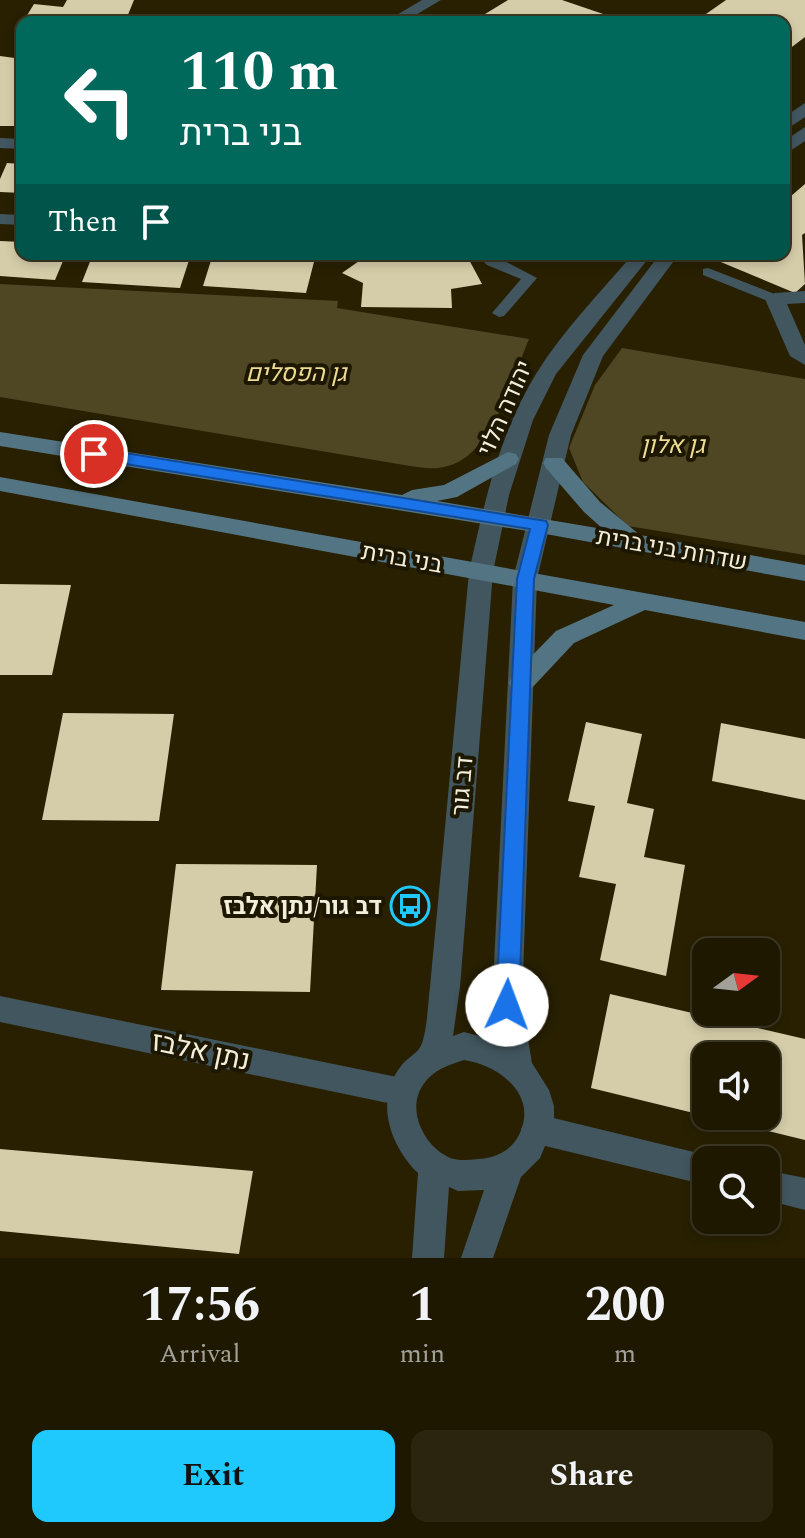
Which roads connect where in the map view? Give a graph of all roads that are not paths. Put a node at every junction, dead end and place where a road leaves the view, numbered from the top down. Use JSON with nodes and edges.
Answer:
{"nodes":[{"id":1,"x":433,"y":0,"type":"edge"},
{"id":2,"x":404,"y":16,"type":"edge"},
{"id":3,"x":490,"y":260,"type":"edge"},
{"id":4,"x":638,"y":260,"type":"edge"},
{"id":5,"x":665,"y":260,"type":"edge"},
{"id":6,"x":708,"y":272,"type":"dead end"},
{"id":7,"x":805,"y":297,"type":"edge"},
{"id":8,"x":775,"y":299,"type":"junction"},
{"id":9,"x":499,"y":313,"type":"dead end"},
{"id":10,"x":805,"y":359,"type":"edge"},
{"id":11,"x":0,"y":439,"type":"edge"},
{"id":12,"x":508,"y":459,"type":"junction"},
{"id":13,"x":554,"y":463,"type":"junction"},
{"id":14,"x":0,"y":484,"type":"edge"},
{"id":15,"x":376,"y":499,"type":"junction"},
{"id":16,"x":492,"y":518,"type":"junction"},
{"id":17,"x":540,"y":525,"type":"junction"},
{"id":18,"x":634,"y":542,"type":"junction"},
{"id":19,"x":481,"y":572,"type":"junction"},
{"id":20,"x":805,"y":573,"type":"edge"},
{"id":21,"x":525,"y":579,"type":"junction"},
{"id":22,"x":644,"y":601,"type":"junction"},
{"id":23,"x":805,"y":631,"type":"edge"},
{"id":24,"x":521,"y":683,"type":"junction"},
{"id":25,"x":0,"y":1009,"type":"edge"},
{"id":26,"x":435,"y":1054,"type":"junction"},
{"id":27,"x":518,"y":1067,"type":"junction"},
{"id":28,"x":402,"y":1092,"type":"junction"},
{"id":29,"x":537,"y":1129,"type":"junction"},
{"id":30,"x":434,"y":1166,"type":"junction"},
{"id":31,"x":508,"y":1167,"type":"junction"},
{"id":32,"x":692,"y":1167,"type":"edge"},
{"id":33,"x":780,"y":1188,"type":"edge"},
{"id":34,"x":805,"y":1194,"type":"edge"},
{"id":35,"x":428,"y":1258,"type":"edge"},
{"id":36,"x":477,"y":1258,"type":"edge"}],
"edges":[{"from":1,"to":2,"type":"street"},
{"from":3,"to":9,"type":"lane"},
{"from":4,"to":12,"type":"street","name":"יהודה הלוי"},
{"from":5,"to":13,"type":"street"},
{"from":6,"to":8,"type":"lane"},
{"from":7,"to":8,"type":"street"},
{"from":8,"to":10,"type":"street"},
{"from":11,"to":15,"type":"main road"},
{"from":12,"to":15,"type":"main road"},
{"from":12,"to":16,"type":"street","name":"יהודה הלוי"},
{"from":13,"to":17,"type":"street"},
{"from":13,"to":18,"type":"main road"},
{"from":14,"to":19,"type":"main road","name":"בני ברית"},
{"from":15,"to":16,"type":"main road"},
{"from":16,"to":17,"type":"main road"},
{"from":16,"to":19,"type":"street","name":"דב גור"},
{"from":17,"to":18,"type":"main road","name":"שדרות בני ברית"},
{"from":17,"to":21,"type":"street"},
{"from":18,"to":20,"type":"main road","name":"שדרות בני ברית"},
{"from":19,"to":21,"type":"main road","name":"בני ברית"},
{"from":19,"to":26,"type":"street","name":"דב גור"},
{"from":21,"to":22,"type":"main road","name":"בני ברית"},
{"from":21,"to":24,"type":"street"},
{"from":22,"to":23,"type":"main road","name":"בני ברית"},
{"from":22,"to":24,"type":"main road"},
{"from":24,"to":27,"type":"street"},
{"from":25,"to":28,"type":"street","name":"נתן אלבז"},
{"from":26,"to":27,"type":"street"},
{"from":26,"to":28,"type":"street"},
{"from":27,"to":29,"type":"street"},
{"from":28,"to":30,"type":"street"},
{"from":29,"to":31,"type":"street"},
{"from":29,"to":32,"type":"street"},
{"from":30,"to":31,"type":"street"},
{"from":30,"to":35,"type":"street"},
{"from":31,"to":36,"type":"street"},
{"from":33,"to":34,"type":"street"}]}
